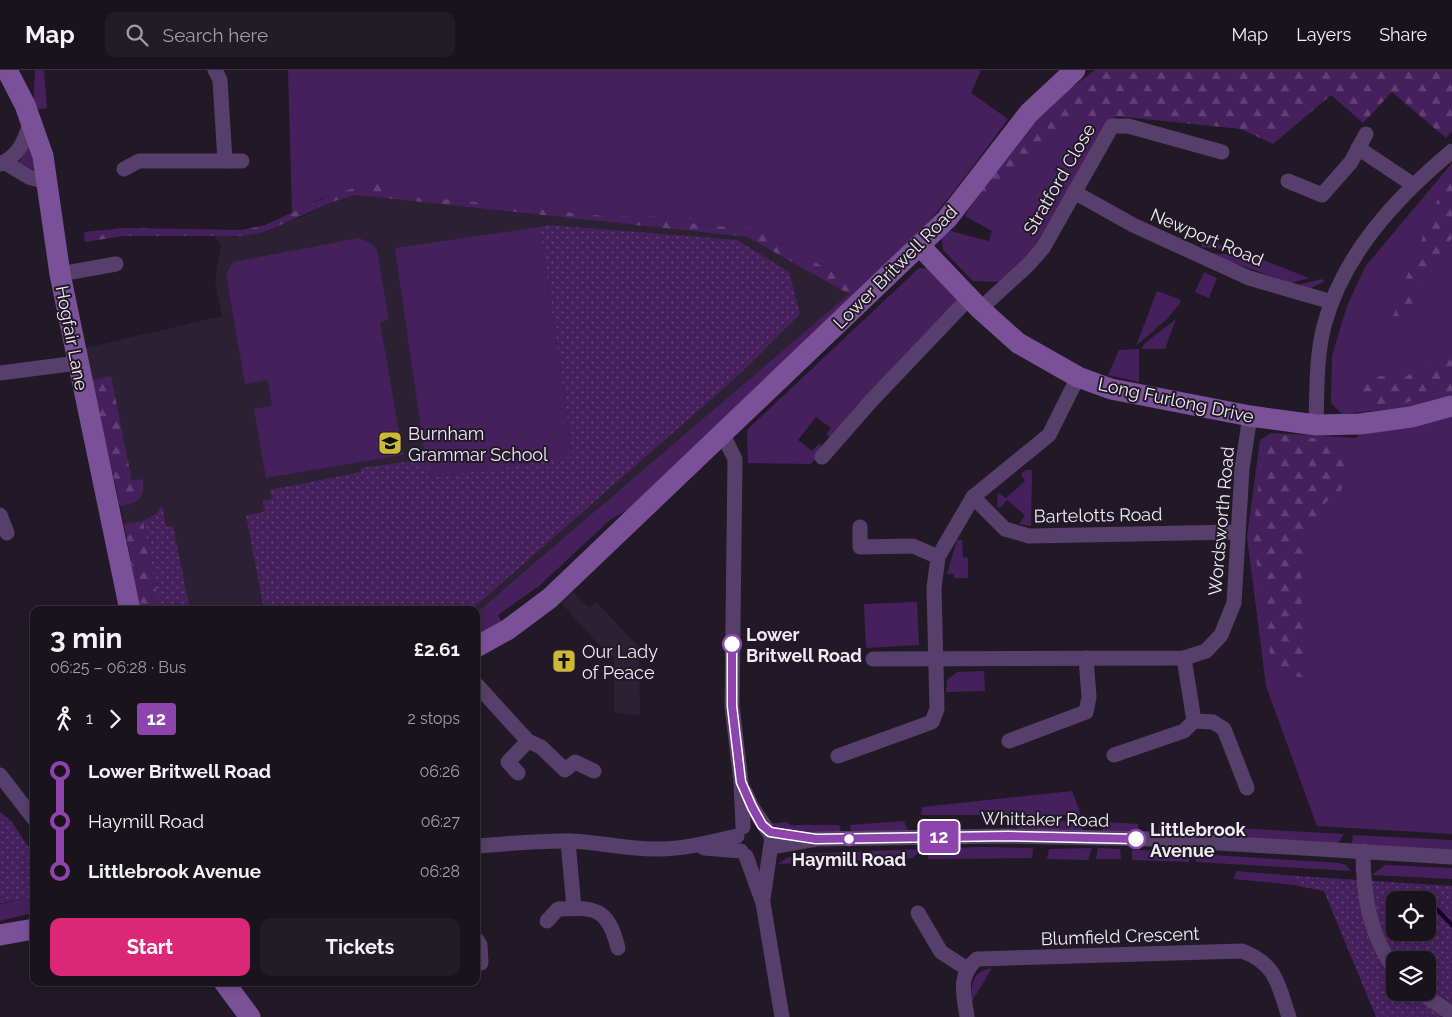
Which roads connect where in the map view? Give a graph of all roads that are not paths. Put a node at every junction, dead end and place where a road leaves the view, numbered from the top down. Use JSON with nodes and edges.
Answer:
{"nodes":[{"id":1,"x":7,"y":70,"type":"edge"},
{"id":2,"x":215,"y":70,"type":"edge"},
{"id":3,"x":1075,"y":70,"type":"edge"},
{"id":4,"x":31,"y":121,"type":"junction"},
{"id":5,"x":1366,"y":134,"type":"dead end"},
{"id":6,"x":1358,"y":148,"type":"junction"},
{"id":7,"x":1452,"y":151,"type":"edge"},
{"id":8,"x":1222,"y":152,"type":"dead end"},
{"id":9,"x":224,"y":161,"type":"junction"},
{"id":10,"x":242,"y":161,"type":"dead end"},
{"id":11,"x":2,"y":163,"type":"edge"},
{"id":12,"x":124,"y":169,"type":"dead end"},
{"id":13,"x":1288,"y":181,"type":"dead end"},
{"id":14,"x":46,"y":182,"type":"junction"},
{"id":15,"x":1412,"y":184,"type":"junction"},
{"id":16,"x":1074,"y":192,"type":"junction"},
{"id":17,"x":919,"y":245,"type":"junction"},
{"id":18,"x":116,"y":264,"type":"dead end"},
{"id":19,"x":60,"y":274,"type":"junction"},
{"id":20,"x":1332,"y":302,"type":"junction"},
{"id":21,"x":975,"y":304,"type":"junction"},
{"id":22,"x":77,"y":363,"type":"junction"},
{"id":23,"x":0,"y":374,"type":"edge"},
{"id":24,"x":1078,"y":377,"type":"junction"},
{"id":25,"x":1452,"y":406,"type":"edge"},
{"id":26,"x":1250,"y":416,"type":"junction"},
{"id":27,"x":1316,"y":424,"type":"junction"},
{"id":28,"x":722,"y":433,"type":"junction"},
{"id":29,"x":822,"y":457,"type":"dead end"},
{"id":30,"x":973,"y":497,"type":"junction"},
{"id":31,"x":0,"y":515,"type":"edge"},
{"id":32,"x":860,"y":527,"type":"dead end"},
{"id":33,"x":1237,"y":532,"type":"junction"},
{"id":34,"x":7,"y":533,"type":"dead end"},
{"id":35,"x":938,"y":557,"type":"junction"},
{"id":36,"x":129,"y":606,"type":"edge"},
{"id":37,"x":480,"y":646,"type":"edge"},
{"id":38,"x":934,"y":658,"type":"junction"},
{"id":39,"x":1086,"y":658,"type":"junction"},
{"id":40,"x":1184,"y":658,"type":"junction"},
{"id":41,"x":873,"y":659,"type":"dead end"},
{"id":42,"x":480,"y":688,"type":"edge"},
{"id":43,"x":1194,"y":721,"type":"junction"},
{"id":44,"x":528,"y":740,"type":"junction"},
{"id":45,"x":1009,"y":741,"type":"dead end"},
{"id":46,"x":1114,"y":755,"type":"dead end"},
{"id":47,"x":838,"y":756,"type":"dead end"},
{"id":48,"x":508,"y":769,"type":"dead end"},
{"id":49,"x":594,"y":771,"type":"dead end"},
{"id":50,"x":0,"y":775,"type":"edge"},
{"id":51,"x":741,"y":782,"type":"junction"},
{"id":52,"x":1247,"y":788,"type":"dead end"},
{"id":53,"x":30,"y":814,"type":"edge"},
{"id":54,"x":766,"y":828,"type":"junction"},
{"id":55,"x":740,"y":832,"type":"junction"},
{"id":56,"x":816,"y":839,"type":"junction"},
{"id":57,"x":568,"y":841,"type":"junction"},
{"id":58,"x":480,"y":846,"type":"edge"},
{"id":59,"x":687,"y":847,"type":"junction"},
{"id":60,"x":770,"y":849,"type":"junction"},
{"id":61,"x":1363,"y":851,"type":"junction"},
{"id":62,"x":743,"y":854,"type":"junction"},
{"id":63,"x":1452,"y":856,"type":"edge"},
{"id":64,"x":763,"y":903,"type":"junction"},
{"id":65,"x":574,"y":908,"type":"junction"},
{"id":66,"x":918,"y":913,"type":"dead end"},
{"id":67,"x":548,"y":921,"type":"dead end"},
{"id":68,"x":30,"y":929,"type":"edge"},
{"id":69,"x":0,"y":935,"type":"edge"},
{"id":70,"x":480,"y":945,"type":"edge"},
{"id":71,"x":618,"y":948,"type":"dead end"},
{"id":72,"x":1386,"y":953,"type":"edge"},
{"id":73,"x":481,"y":963,"type":"dead end"},
{"id":74,"x":966,"y":968,"type":"junction"},
{"id":75,"x":227,"y":986,"type":"edge"},
{"id":76,"x":1433,"y":1001,"type":"edge"},
{"id":77,"x":1452,"y":1014,"type":"edge"},
{"id":78,"x":250,"y":1017,"type":"edge"},
{"id":79,"x":782,"y":1017,"type":"edge"},
{"id":80,"x":967,"y":1017,"type":"edge"},
{"id":81,"x":1289,"y":1017,"type":"edge"}],
"edges":[{"from":1,"to":4,"type":"street","name":"Hogfair Lane"},
{"from":2,"to":9,"type":"street"},
{"from":3,"to":17,"type":"street","name":"Lower Britwell Road"},
{"from":4,"to":11,"type":"street"},
{"from":4,"to":14,"type":"street","name":"Hogfair Lane"},
{"from":5,"to":6,"type":"street"},
{"from":6,"to":13,"type":"street"},
{"from":6,"to":15,"type":"street"},
{"from":7,"to":15,"type":"street"},
{"from":8,"to":16,"type":"street","name":"Stratford Close"},
{"from":9,"to":10,"type":"street"},
{"from":9,"to":12,"type":"street"},
{"from":11,"to":14,"type":"street"},
{"from":14,"to":19,"type":"street","name":"Hogfair Lane"},
{"from":15,"to":20,"type":"street"},
{"from":16,"to":20,"type":"street","name":"Newport Road"},
{"from":16,"to":21,"type":"street","name":"Stratford Close"},
{"from":17,"to":21,"type":"street","name":"Long Furlong Drive"},
{"from":17,"to":28,"type":"street","name":"Lower Britwell Road"},
{"from":18,"to":19,"type":"street"},
{"from":19,"to":22,"type":"street","name":"Hogfair Lane"},
{"from":20,"to":27,"type":"street"},
{"from":21,"to":24,"type":"street","name":"Long Furlong Drive"},
{"from":21,"to":29,"type":"street","name":"Stratford Close"},
{"from":22,"to":23,"type":"street"},
{"from":22,"to":36,"type":"street","name":"Hogfair Lane"},
{"from":24,"to":26,"type":"street","name":"Long Furlong Drive"},
{"from":24,"to":30,"type":"street"},
{"from":25,"to":27,"type":"street","name":"Long Furlong Drive"},
{"from":26,"to":27,"type":"street","name":"Long Furlong Drive"},
{"from":26,"to":33,"type":"street","name":"Wordsworth Road"},
{"from":28,"to":37,"type":"street","name":"Lower Britwell Road"},
{"from":28,"to":51,"type":"street"},
{"from":30,"to":33,"type":"street","name":"Bartelotts Road"},
{"from":30,"to":35,"type":"street"},
{"from":31,"to":34,"type":"street"},
{"from":32,"to":35,"type":"street"},
{"from":33,"to":40,"type":"street","name":"Wordsworth Road"},
{"from":35,"to":38,"type":"street"},
{"from":38,"to":39,"type":"street","name":"Wordsworth Road"},
{"from":38,"to":41,"type":"street","name":"Wordsworth Road"},
{"from":38,"to":47,"type":"street"},
{"from":39,"to":40,"type":"street","name":"Wordsworth Road"},
{"from":39,"to":45,"type":"street"},
{"from":40,"to":43,"type":"street"},
{"from":42,"to":44,"type":"street"},
{"from":43,"to":46,"type":"street"},
{"from":43,"to":52,"type":"street"},
{"from":44,"to":48,"type":"street"},
{"from":44,"to":49,"type":"street"},
{"from":50,"to":53,"type":"street"},
{"from":51,"to":54,"type":"street"},
{"from":51,"to":55,"type":"street"},
{"from":54,"to":55,"type":"street"},
{"from":54,"to":56,"type":"street","name":"Whittaker Road"},
{"from":54,"to":60,"type":"street"},
{"from":55,"to":59,"type":"street"},
{"from":55,"to":62,"type":"street"},
{"from":56,"to":60,"type":"street","name":"Whittaker Road"},
{"from":56,"to":61,"type":"street","name":"Whittaker Road"},
{"from":57,"to":58,"type":"street"},
{"from":57,"to":59,"type":"street"},
{"from":57,"to":65,"type":"street"},
{"from":59,"to":62,"type":"street"},
{"from":60,"to":62,"type":"street"},
{"from":60,"to":64,"type":"street"},
{"from":61,"to":63,"type":"street","name":"Whittaker Road"},
{"from":61,"to":72,"type":"street"},
{"from":62,"to":64,"type":"street"},
{"from":64,"to":79,"type":"street"},
{"from":65,"to":67,"type":"street"},
{"from":65,"to":71,"type":"street"},
{"from":66,"to":74,"type":"street"},
{"from":68,"to":69,"type":"street"},
{"from":70,"to":73,"type":"street"},
{"from":74,"to":80,"type":"street"},
{"from":74,"to":81,"type":"street","name":"Blumfield Crescent"},
{"from":75,"to":78,"type":"street"},
{"from":76,"to":77,"type":"street"}]}
